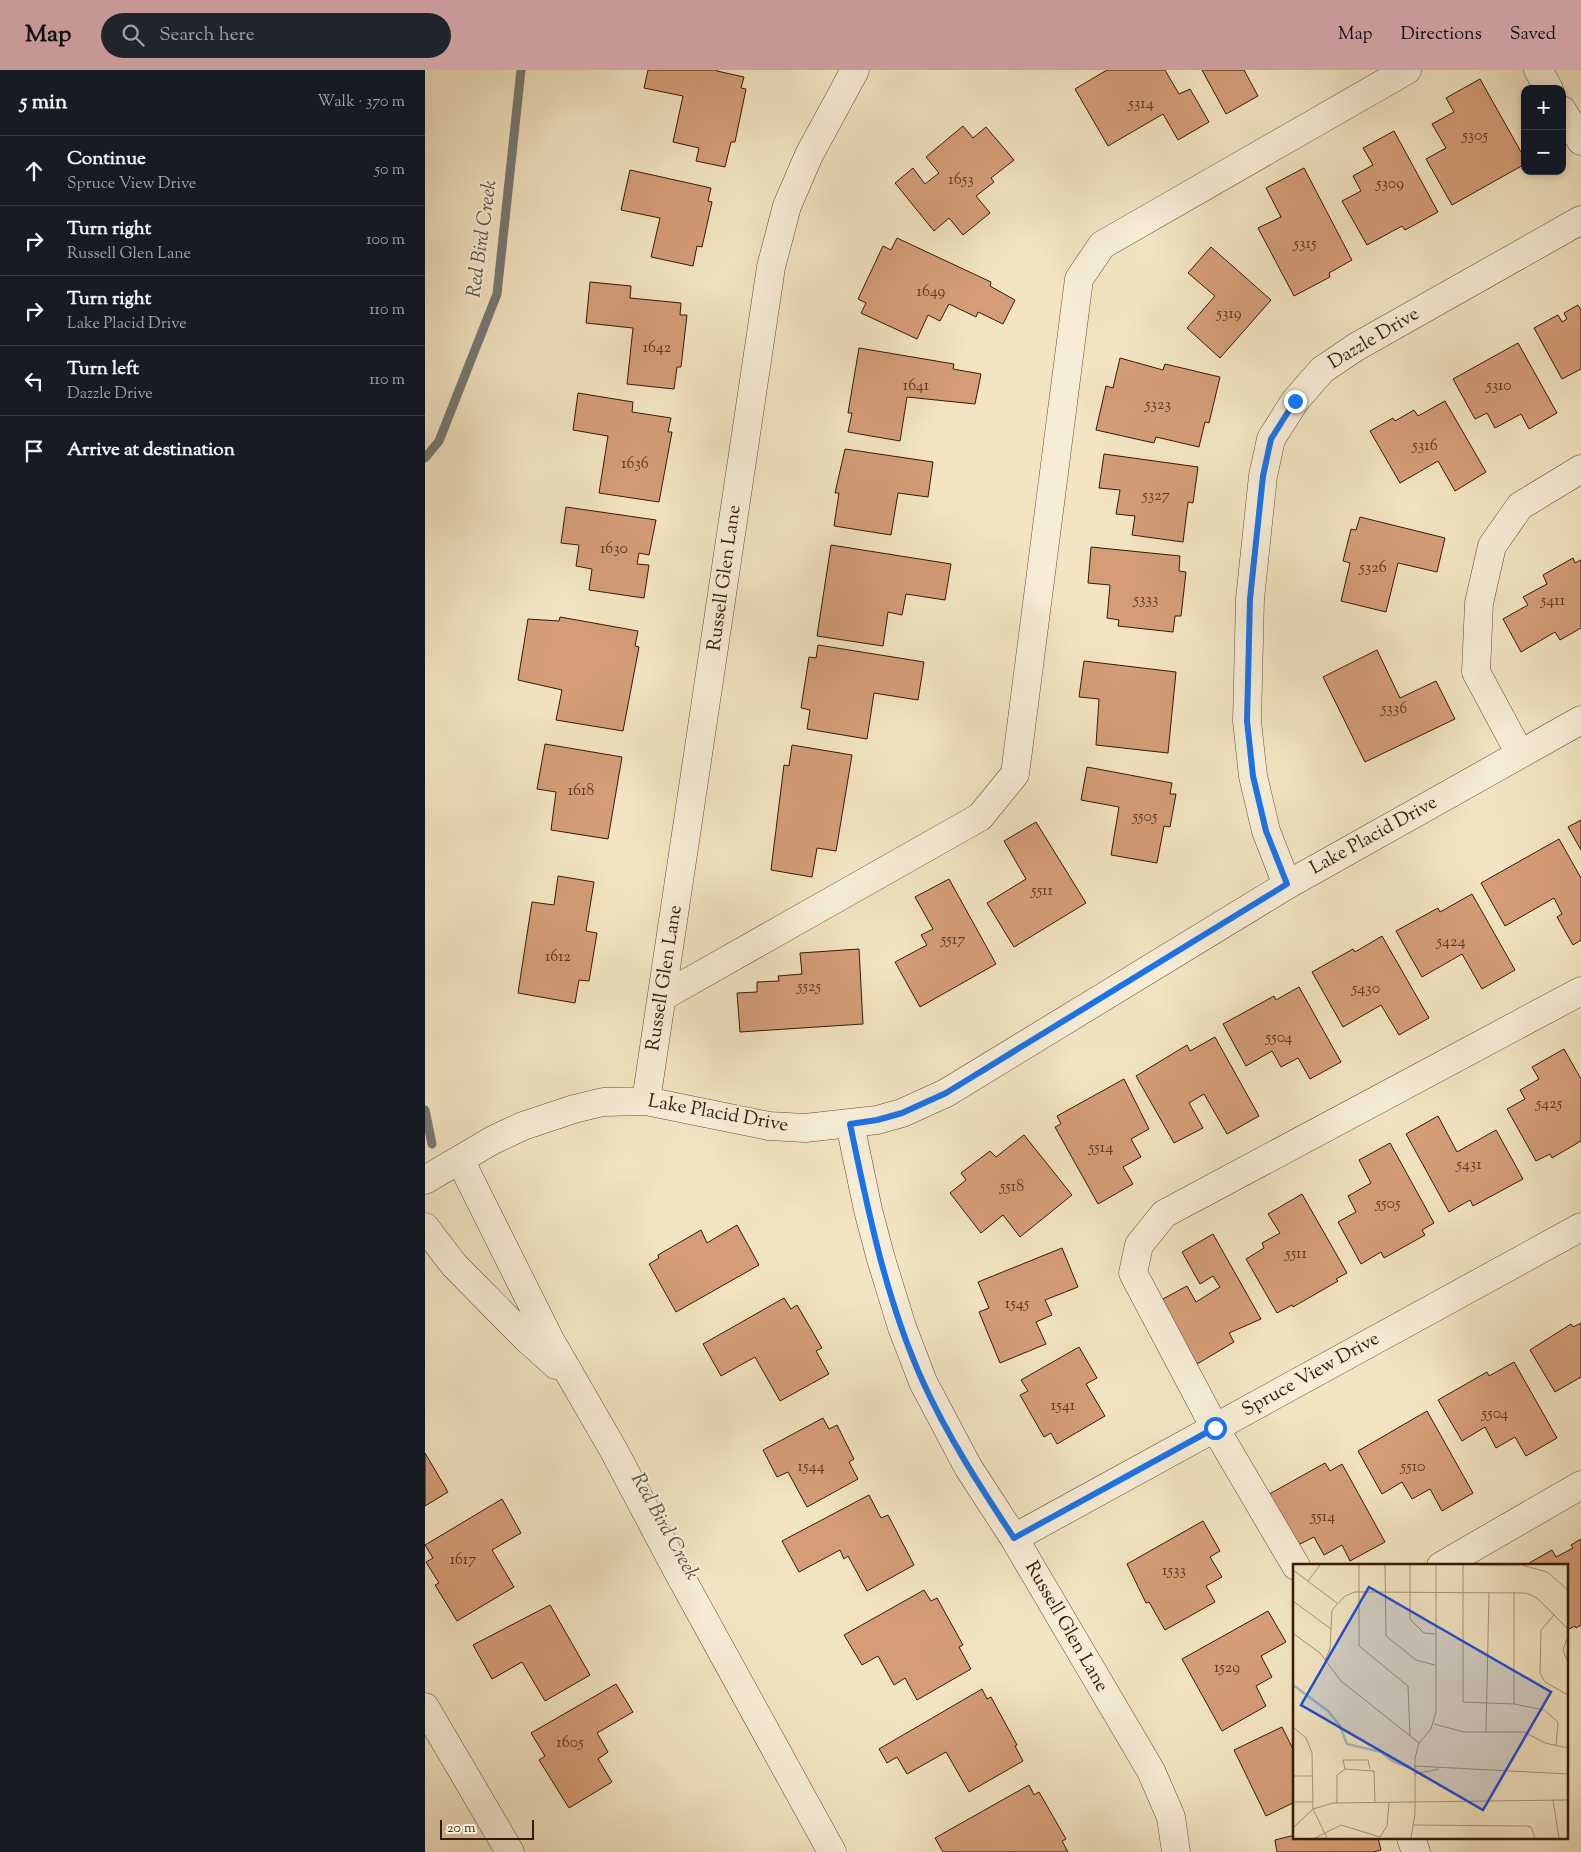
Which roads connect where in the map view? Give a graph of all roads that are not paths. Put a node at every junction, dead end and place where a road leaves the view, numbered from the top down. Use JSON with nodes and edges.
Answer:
{"nodes":[{"id":1,"x":855,"y":70,"type":"edge"},
{"id":2,"x":1407,"y":70,"type":"edge"},
{"id":3,"x":1538,"y":70,"type":"edge"},
{"id":4,"x":1547,"y":85,"type":"edge"},
{"id":5,"x":1566,"y":117,"type":"edge"},
{"id":6,"x":1581,"y":141,"type":"edge"},
{"id":7,"x":1581,"y":220,"type":"edge"},
{"id":8,"x":1581,"y":469,"type":"edge"},
{"id":9,"x":1581,"y":720,"type":"edge"},
{"id":10,"x":1520,"y":754,"type":"junction"},
{"id":11,"x":1287,"y":884,"type":"junction"},
{"id":12,"x":1581,"y":991,"type":"edge"},
{"id":13,"x":662,"y":996,"type":"junction"},
{"id":14,"x":646,"y":1101,"type":"junction"},
{"id":15,"x":850,"y":1124,"type":"junction"},
{"id":16,"x":460,"y":1160,"type":"junction"},
{"id":17,"x":425,"y":1180,"type":"edge"},
{"id":18,"x":425,"y":1227,"type":"edge"},
{"id":19,"x":1581,"y":1227,"type":"edge"},
{"id":20,"x":574,"y":1382,"type":"junction"},
{"id":21,"x":1215,"y":1428,"type":"junction"},
{"id":22,"x":1581,"y":1485,"type":"edge"},
{"id":23,"x":1014,"y":1538,"type":"junction"},
{"id":24,"x":1295,"y":1564,"type":"edge"},
{"id":25,"x":1444,"y":1564,"type":"edge"},
{"id":26,"x":425,"y":1707,"type":"edge"},
{"id":27,"x":1412,"y":1840,"type":"edge"},
{"id":28,"x":510,"y":1852,"type":"edge"},
{"id":29,"x":832,"y":1852,"type":"edge"},
{"id":30,"x":1176,"y":1852,"type":"edge"},
{"id":31,"x":1416,"y":1852,"type":"edge"}],
"edges":[{"from":1,"to":13,"type":"street","name":"Russell Glen Lane"},
{"from":2,"to":13,"type":"street"},
{"from":3,"to":4,"type":"street"},
{"from":5,"to":6,"type":"street"},
{"from":7,"to":11,"type":"street","name":"Dazzle Drive"},
{"from":8,"to":10,"type":"street"},
{"from":9,"to":10,"type":"street","name":"Lake Placid Drive"},
{"from":10,"to":11,"type":"street","name":"Lake Placid Drive"},
{"from":11,"to":15,"type":"street","name":"Lake Placid Drive"},
{"from":12,"to":21,"type":"street"},
{"from":13,"to":14,"type":"street","name":"Russell Glen Lane"},
{"from":14,"to":15,"type":"street","name":"Lake Placid Drive"},
{"from":14,"to":16,"type":"street","name":"Lake Placid Drive"},
{"from":15,"to":23,"type":"street","name":"Russell Glen Lane"},
{"from":16,"to":17,"type":"street","name":"Lake Placid Drive"},
{"from":16,"to":20,"type":"street"},
{"from":18,"to":20,"type":"street"},
{"from":19,"to":21,"type":"street","name":"Spruce View Drive"},
{"from":20,"to":29,"type":"street"},
{"from":21,"to":23,"type":"street","name":"Spruce View Drive"},
{"from":21,"to":24,"type":"street"},
{"from":22,"to":25,"type":"street"},
{"from":23,"to":30,"type":"street","name":"Russell Glen Lane"},
{"from":26,"to":28,"type":"street"},
{"from":27,"to":31,"type":"street"}]}
